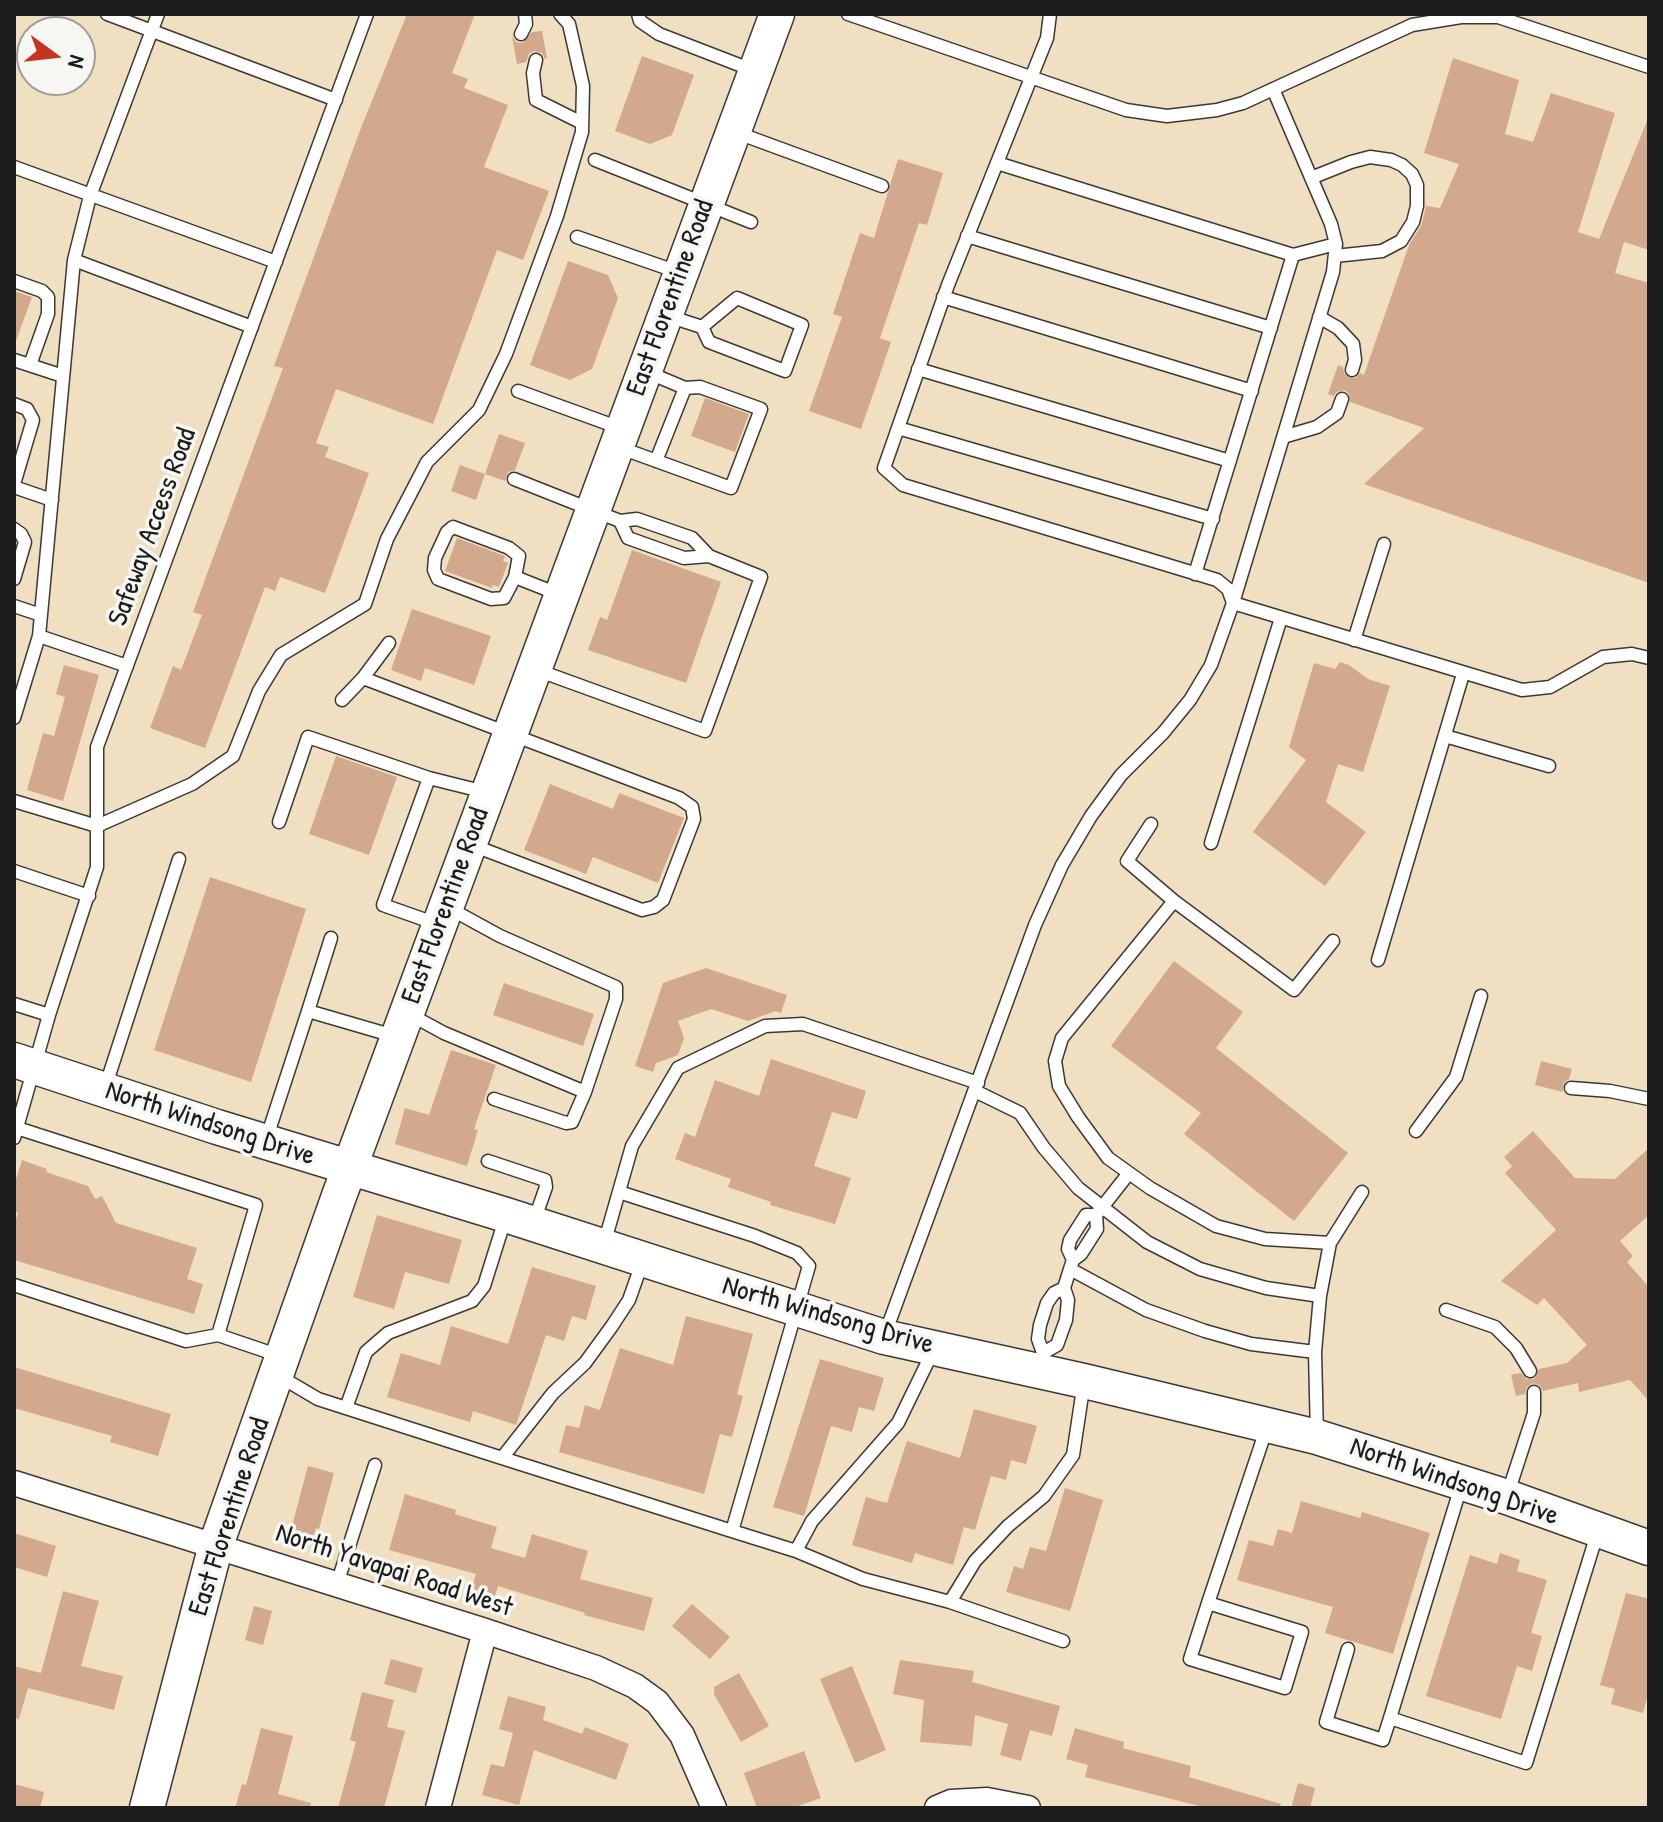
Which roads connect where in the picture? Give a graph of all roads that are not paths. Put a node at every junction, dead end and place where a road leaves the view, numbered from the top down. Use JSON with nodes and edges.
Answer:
{"nodes":[{"id":1,"x":107,"y":14,"type":"edge"},
{"id":2,"x":158,"y":14,"type":"edge"},
{"id":3,"x":367,"y":14,"type":"edge"},
{"id":4,"x":560,"y":14,"type":"edge"},
{"id":5,"x":638,"y":14,"type":"edge"},
{"id":6,"x":777,"y":14,"type":"edge"},
{"id":7,"x":848,"y":14,"type":"edge"},
{"id":8,"x":1050,"y":14,"type":"edge"},
{"id":9,"x":152,"y":31,"type":"junction"},
{"id":10,"x":532,"y":65,"type":"dead end"},
{"id":11,"x":1649,"y":67,"type":"edge"},
{"id":12,"x":755,"y":71,"type":"junction"},
{"id":13,"x":1031,"y":78,"type":"junction"},
{"id":14,"x":1273,"y":89,"type":"junction"},
{"id":15,"x":336,"y":100,"type":"junction"},
{"id":16,"x":582,"y":123,"type":"junction"},
{"id":17,"x":733,"y":131,"type":"junction"},
{"id":18,"x":595,"y":160,"type":"dead end"},
{"id":19,"x":997,"y":163,"type":"junction"},
{"id":20,"x":14,"y":167,"type":"edge"},
{"id":21,"x":1311,"y":178,"type":"junction"},
{"id":22,"x":882,"y":186,"type":"dead end"},
{"id":23,"x":90,"y":196,"type":"junction"},
{"id":24,"x":707,"y":203,"type":"junction"},
{"id":25,"x":751,"y":222,"type":"dead end"},
{"id":26,"x":967,"y":236,"type":"junction"},
{"id":27,"x":577,"y":237,"type":"dead end"},
{"id":28,"x":1336,"y":250,"type":"junction"},
{"id":29,"x":1293,"y":255,"type":"junction"},
{"id":30,"x":74,"y":260,"type":"junction"},
{"id":31,"x":276,"y":262,"type":"junction"},
{"id":32,"x":681,"y":273,"type":"junction"},
{"id":33,"x":14,"y":281,"type":"edge"},
{"id":34,"x":943,"y":297,"type":"junction"},
{"id":35,"x":665,"y":315,"type":"junction"},
{"id":36,"x":1319,"y":317,"type":"junction"},
{"id":37,"x":252,"y":327,"type":"junction"},
{"id":38,"x":702,"y":327,"type":"junction"},
{"id":39,"x":1271,"y":328,"type":"junction"},
{"id":40,"x":14,"y":360,"type":"edge"},
{"id":41,"x":30,"y":365,"type":"junction"},
{"id":42,"x":918,"y":369,"type":"junction"},
{"id":43,"x":1352,"y":370,"type":"dead end"},
{"id":44,"x":644,"y":371,"type":"junction"},
{"id":45,"x":63,"y":376,"type":"junction"},
{"id":46,"x":685,"y":388,"type":"junction"},
{"id":47,"x":518,"y":391,"type":"dead end"},
{"id":48,"x":1252,"y":391,"type":"junction"},
{"id":49,"x":1342,"y":399,"type":"dead end"},
{"id":50,"x":14,"y":404,"type":"edge"},
{"id":51,"x":898,"y":428,"type":"junction"},
{"id":52,"x":1283,"y":437,"type":"junction"},
{"id":53,"x":620,"y":438,"type":"junction"},
{"id":54,"x":656,"y":461,"type":"junction"},
{"id":55,"x":1230,"y":461,"type":"junction"},
{"id":56,"x":514,"y":479,"type":"dead end"},
{"id":57,"x":14,"y":485,"type":"edge"},
{"id":58,"x":52,"y":500,"type":"junction"},
{"id":59,"x":606,"y":515,"type":"junction"},
{"id":60,"x":1213,"y":519,"type":"junction"},
{"id":61,"x":14,"y":529,"type":"edge"},
{"id":62,"x":1384,"y":544,"type":"dead end"},
{"id":63,"x":709,"y":556,"type":"junction"},
{"id":64,"x":1195,"y":574,"type":"junction"},
{"id":65,"x":515,"y":577,"type":"junction"},
{"id":66,"x":14,"y":579,"type":"edge"},
{"id":67,"x":561,"y":595,"type":"junction"},
{"id":68,"x":1233,"y":603,"type":"junction"},
{"id":69,"x":14,"y":606,"type":"edge"},
{"id":70,"x":41,"y":615,"type":"junction"},
{"id":71,"x":1281,"y":618,"type":"junction"},
{"id":72,"x":39,"y":636,"type":"junction"},
{"id":73,"x":1354,"y":640,"type":"junction"},
{"id":74,"x":389,"y":643,"type":"dead end"},
{"id":75,"x":1649,"y":658,"type":"edge"},
{"id":76,"x":127,"y":666,"type":"junction"},
{"id":77,"x":534,"y":669,"type":"junction"},
{"id":78,"x":1463,"y":674,"type":"junction"},
{"id":79,"x":363,"y":678,"type":"junction"},
{"id":80,"x":342,"y":700,"type":"dead end"},
{"id":81,"x":14,"y":718,"type":"edge"},
{"id":82,"x":509,"y":735,"type":"junction"},
{"id":83,"x":1445,"y":736,"type":"junction"},
{"id":84,"x":1549,"y":766,"type":"dead end"},
{"id":85,"x":429,"y":778,"type":"junction"},
{"id":86,"x":488,"y":793,"type":"junction"},
{"id":87,"x":14,"y":801,"type":"edge"},
{"id":88,"x":279,"y":822,"type":"dead end"},
{"id":89,"x":1151,"y":824,"type":"dead end"},
{"id":90,"x":97,"y":826,"type":"junction"},
{"id":91,"x":469,"y":843,"type":"junction"},
{"id":92,"x":1211,"y":843,"type":"dead end"},
{"id":93,"x":179,"y":859,"type":"dead end"},
{"id":94,"x":14,"y":871,"type":"edge"},
{"id":95,"x":89,"y":896,"type":"junction"},
{"id":96,"x":1174,"y":901,"type":"junction"},
{"id":97,"x":442,"y":916,"type":"junction"},
{"id":98,"x":331,"y":938,"type":"dead end"},
{"id":99,"x":1333,"y":941,"type":"dead end"},
{"id":100,"x":1378,"y":960,"type":"dead end"},
{"id":101,"x":1481,"y":996,"type":"dead end"},
{"id":102,"x":14,"y":1004,"type":"edge"},
{"id":103,"x":308,"y":1011,"type":"junction"},
{"id":104,"x":49,"y":1015,"type":"junction"},
{"id":105,"x":402,"y":1024,"type":"junction"},
{"id":106,"x":24,"y":1064,"type":"edge"},
{"id":107,"x":976,"y":1087,"type":"junction"},
{"id":108,"x":1571,"y":1088,"type":"dead end"},
{"id":109,"x":104,"y":1090,"type":"junction"},
{"id":110,"x":585,"y":1092,"type":"junction"},
{"id":111,"x":494,"y":1099,"type":"dead end"},
{"id":112,"x":1649,"y":1099,"type":"edge"},
{"id":113,"x":1416,"y":1131,"type":"dead end"},
{"id":114,"x":15,"y":1133,"type":"edge"},
{"id":115,"x":266,"y":1142,"type":"junction"},
{"id":116,"x":488,"y":1161,"type":"dead end"},
{"id":117,"x":349,"y":1168,"type":"junction"},
{"id":118,"x":1129,"y":1173,"type":"junction"},
{"id":119,"x":619,"y":1192,"type":"junction"},
{"id":120,"x":1362,"y":1192,"type":"dead end"},
{"id":121,"x":1099,"y":1211,"type":"junction"},
{"id":122,"x":519,"y":1220,"type":"junction"},
{"id":123,"x":1330,"y":1243,"type":"junction"},
{"id":124,"x":604,"y":1247,"type":"junction"},
{"id":125,"x":643,"y":1260,"type":"junction"},
{"id":126,"x":1072,"y":1264,"type":"junction"},
{"id":127,"x":14,"y":1285,"type":"edge"},
{"id":128,"x":1064,"y":1288,"type":"junction"},
{"id":129,"x":1320,"y":1296,"type":"junction"},
{"id":130,"x":797,"y":1309,"type":"junction"},
{"id":131,"x":1446,"y":1310,"type":"dead end"},
{"id":132,"x":218,"y":1335,"type":"junction"},
{"id":133,"x":884,"y":1337,"type":"junction"},
{"id":134,"x":935,"y":1348,"type":"junction"},
{"id":135,"x":1315,"y":1352,"type":"junction"},
{"id":136,"x":1040,"y":1362,"type":"junction"},
{"id":137,"x":280,"y":1365,"type":"junction"},
{"id":138,"x":1530,"y":1371,"type":"dead end"},
{"id":139,"x":1084,"y":1381,"type":"junction"},
{"id":140,"x":1534,"y":1392,"type":"dead end"},
{"id":141,"x":346,"y":1408,"type":"junction"},
{"id":142,"x":1268,"y":1424,"type":"junction"},
{"id":143,"x":1317,"y":1437,"type":"junction"},
{"id":144,"x":502,"y":1458,"type":"junction"},
{"id":145,"x":375,"y":1465,"type":"dead end"},
{"id":146,"x":14,"y":1483,"type":"edge"},
{"id":147,"x":1462,"y":1483,"type":"junction"},
{"id":148,"x":1507,"y":1497,"type":"junction"},
{"id":149,"x":732,"y":1531,"type":"junction"},
{"id":150,"x":1598,"y":1531,"type":"junction"},
{"id":151,"x":216,"y":1545,"type":"junction"},
{"id":152,"x":1649,"y":1548,"type":"edge"},
{"id":153,"x":796,"y":1551,"type":"junction"},
{"id":154,"x":337,"y":1584,"type":"junction"},
{"id":155,"x":950,"y":1602,"type":"junction"},
{"id":156,"x":1208,"y":1603,"type":"junction"},
{"id":157,"x":485,"y":1631,"type":"junction"},
{"id":158,"x":1063,"y":1641,"type":"dead end"},
{"id":159,"x":1348,"y":1649,"type":"dead end"},
{"id":160,"x":1390,"y":1718,"type":"junction"},
{"id":161,"x":147,"y":1808,"type":"edge"},
{"id":162,"x":438,"y":1808,"type":"edge"},
{"id":163,"x":714,"y":1808,"type":"edge"},
{"id":164,"x":937,"y":1808,"type":"edge"},
{"id":165,"x":1028,"y":1808,"type":"edge"}],
"edges":[{"from":1,"to":9,"type":"lane"},
{"from":2,"to":9,"type":"lane"},
{"from":3,"to":15,"type":"lane","name":"Safeway Access Road"},
{"from":4,"to":16,"type":"lane"},
{"from":5,"to":12,"type":"lane"},
{"from":6,"to":12,"type":"street","name":"East Florentine Road"},
{"from":7,"to":13,"type":"lane"},
{"from":8,"to":13,"type":"lane"},
{"from":9,"to":15,"type":"lane"},
{"from":9,"to":23,"type":"lane"},
{"from":10,"to":16,"type":"lane"},
{"from":11,"to":14,"type":"lane"},
{"from":12,"to":17,"type":"street","name":"East Florentine Road"},
{"from":13,"to":14,"type":"lane"},
{"from":13,"to":19,"type":"lane"},
{"from":14,"to":21,"type":"lane"},
{"from":15,"to":31,"type":"lane","name":"Safeway Access Road"},
{"from":16,"to":90,"type":"lane"},
{"from":17,"to":22,"type":"lane"},
{"from":17,"to":24,"type":"street","name":"East Florentine Road"},
{"from":18,"to":24,"type":"lane"},
{"from":19,"to":26,"type":"lane"},
{"from":19,"to":29,"type":"lane"},
{"from":20,"to":23,"type":"lane"},
{"from":21,"to":28,"type":"lane"},
{"from":21,"to":28,"type":"lane"},
{"from":23,"to":30,"type":"lane"},
{"from":23,"to":31,"type":"lane"},
{"from":24,"to":25,"type":"lane"},
{"from":24,"to":32,"type":"street","name":"East Florentine Road"},
{"from":26,"to":34,"type":"lane"},
{"from":26,"to":39,"type":"lane"},
{"from":27,"to":32,"type":"lane"},
{"from":28,"to":29,"type":"lane"},
{"from":28,"to":36,"type":"lane"},
{"from":29,"to":39,"type":"lane"},
{"from":30,"to":37,"type":"lane"},
{"from":30,"to":45,"type":"lane"},
{"from":31,"to":37,"type":"lane","name":"Safeway Access Road"},
{"from":32,"to":35,"type":"street","name":"East Florentine Road"},
{"from":33,"to":41,"type":"lane"},
{"from":34,"to":42,"type":"lane"},
{"from":34,"to":48,"type":"lane"},
{"from":35,"to":38,"type":"lane"},
{"from":35,"to":44,"type":"street","name":"East Florentine Road"},
{"from":36,"to":43,"type":"lane"},
{"from":36,"to":52,"type":"lane"},
{"from":37,"to":76,"type":"lane","name":"Safeway Access Road"},
{"from":38,"to":38,"type":"lane"},
{"from":39,"to":48,"type":"lane"},
{"from":40,"to":41,"type":"lane"},
{"from":41,"to":45,"type":"lane"},
{"from":42,"to":51,"type":"lane"},
{"from":42,"to":55,"type":"lane"},
{"from":44,"to":46,"type":"lane"},
{"from":44,"to":53,"type":"street","name":"East Florentine Road"},
{"from":45,"to":58,"type":"lane"},
{"from":46,"to":54,"type":"lane"},
{"from":46,"to":54,"type":"lane"},
{"from":47,"to":53,"type":"lane"},
{"from":48,"to":55,"type":"lane"},
{"from":49,"to":52,"type":"lane"},
{"from":50,"to":57,"type":"lane"},
{"from":51,"to":60,"type":"lane"},
{"from":51,"to":64,"type":"lane"},
{"from":52,"to":68,"type":"lane"},
{"from":53,"to":54,"type":"lane"},
{"from":53,"to":59,"type":"street","name":"East Florentine Road"},
{"from":55,"to":60,"type":"lane"},
{"from":56,"to":59,"type":"lane"},
{"from":57,"to":58,"type":"lane"},
{"from":58,"to":70,"type":"lane"},
{"from":59,"to":63,"type":"lane"},
{"from":59,"to":63,"type":"lane"},
{"from":59,"to":67,"type":"street","name":"East Florentine Road"},
{"from":60,"to":64,"type":"lane"},
{"from":61,"to":66,"type":"lane"},
{"from":62,"to":73,"type":"lane"},
{"from":63,"to":77,"type":"lane"},
{"from":64,"to":68,"type":"lane"},
{"from":65,"to":65,"type":"lane"},
{"from":65,"to":67,"type":"lane"},
{"from":67,"to":77,"type":"street","name":"East Florentine Road"},
{"from":68,"to":71,"type":"lane"},
{"from":68,"to":107,"type":"lane"},
{"from":69,"to":70,"type":"lane"},
{"from":70,"to":72,"type":"lane"},
{"from":71,"to":73,"type":"lane"},
{"from":71,"to":92,"type":"lane"},
{"from":72,"to":76,"type":"lane"},
{"from":72,"to":81,"type":"lane"},
{"from":73,"to":78,"type":"lane"},
{"from":74,"to":79,"type":"lane"},
{"from":75,"to":78,"type":"lane"},
{"from":76,"to":90,"type":"lane","name":"Safeway Access Road"},
{"from":77,"to":82,"type":"street","name":"East Florentine Road"},
{"from":78,"to":83,"type":"lane"},
{"from":79,"to":80,"type":"lane"},
{"from":79,"to":82,"type":"lane"},
{"from":82,"to":86,"type":"street","name":"East Florentine Road"},
{"from":82,"to":91,"type":"lane"},
{"from":83,"to":84,"type":"lane"},
{"from":83,"to":100,"type":"lane"},
{"from":85,"to":86,"type":"lane"},
{"from":85,"to":88,"type":"lane"},
{"from":85,"to":97,"type":"lane"},
{"from":86,"to":91,"type":"street","name":"East Florentine Road"},
{"from":87,"to":90,"type":"lane"},
{"from":89,"to":96,"type":"lane"},
{"from":90,"to":95,"type":"lane","name":"Safeway Access Road"},
{"from":91,"to":97,"type":"street","name":"East Florentine Road"},
{"from":93,"to":109,"type":"lane"},
{"from":94,"to":95,"type":"lane"},
{"from":95,"to":104,"type":"lane","name":"Safeway Access Road"},
{"from":96,"to":99,"type":"lane"},
{"from":96,"to":118,"type":"lane"},
{"from":97,"to":105,"type":"street","name":"East Florentine Road"},
{"from":97,"to":110,"type":"lane"},
{"from":98,"to":103,"type":"lane"},
{"from":101,"to":113,"type":"lane"},
{"from":102,"to":104,"type":"lane"},
{"from":103,"to":105,"type":"lane"},
{"from":103,"to":115,"type":"lane"},
{"from":104,"to":106,"type":"lane","name":"Safeway Access Road"},
{"from":105,"to":110,"type":"lane"},
{"from":105,"to":117,"type":"street","name":"East Florentine Road"},
{"from":106,"to":109,"type":"street","name":"North Windsong Drive"},
{"from":106,"to":114,"type":"lane","name":"Safeway Access Road"},
{"from":107,"to":119,"type":"lane"},
{"from":107,"to":121,"type":"lane"},
{"from":107,"to":133,"type":"lane"},
{"from":108,"to":112,"type":"lane"},
{"from":109,"to":115,"type":"street","name":"North Windsong Drive"},
{"from":110,"to":111,"type":"lane"},
{"from":114,"to":132,"type":"lane"},
{"from":115,"to":117,"type":"street","name":"North Windsong Drive"},
{"from":116,"to":122,"type":"lane"},
{"from":117,"to":122,"type":"street","name":"North Windsong Drive"},
{"from":117,"to":137,"type":"street","name":"East Florentine Road"},
{"from":118,"to":121,"type":"lane"},
{"from":118,"to":123,"type":"lane"},
{"from":119,"to":124,"type":"lane"},
{"from":119,"to":130,"type":"lane"},
{"from":120,"to":123,"type":"lane"},
{"from":121,"to":126,"type":"lane"},
{"from":121,"to":129,"type":"lane"},
{"from":122,"to":124,"type":"street","name":"North Windsong Drive"},
{"from":122,"to":141,"type":"lane"},
{"from":123,"to":129,"type":"lane"},
{"from":124,"to":125,"type":"street","name":"North Windsong Drive"},
{"from":125,"to":130,"type":"street","name":"North Windsong Drive"},
{"from":125,"to":144,"type":"lane"},
{"from":126,"to":128,"type":"lane"},
{"from":126,"to":135,"type":"lane"},
{"from":127,"to":132,"type":"lane"},
{"from":128,"to":136,"type":"lane"},
{"from":128,"to":136,"type":"lane"},
{"from":129,"to":135,"type":"lane"},
{"from":130,"to":133,"type":"street","name":"North Windsong Drive"},
{"from":130,"to":149,"type":"lane"},
{"from":131,"to":138,"type":"lane"},
{"from":132,"to":137,"type":"lane"},
{"from":133,"to":134,"type":"street","name":"North Windsong Drive"},
{"from":134,"to":136,"type":"street","name":"North Windsong Drive"},
{"from":134,"to":153,"type":"lane"},
{"from":135,"to":143,"type":"lane"},
{"from":136,"to":139,"type":"street","name":"North Windsong Drive"},
{"from":137,"to":141,"type":"lane"},
{"from":137,"to":151,"type":"street","name":"East Florentine Road"},
{"from":139,"to":142,"type":"street","name":"North Windsong Drive"},
{"from":139,"to":155,"type":"lane"},
{"from":140,"to":148,"type":"lane"},
{"from":141,"to":144,"type":"lane"},
{"from":142,"to":143,"type":"street","name":"North Windsong Drive"},
{"from":142,"to":156,"type":"lane"},
{"from":143,"to":147,"type":"street","name":"North Windsong Drive"},
{"from":144,"to":149,"type":"lane"},
{"from":145,"to":154,"type":"lane"},
{"from":146,"to":151,"type":"street","name":"North Yavapai Road West"},
{"from":147,"to":148,"type":"street","name":"North Windsong Drive"},
{"from":147,"to":160,"type":"lane"},
{"from":148,"to":150,"type":"street","name":"North Windsong Drive"},
{"from":149,"to":153,"type":"lane"},
{"from":150,"to":152,"type":"street","name":"North Windsong Drive"},
{"from":150,"to":160,"type":"lane"},
{"from":151,"to":154,"type":"street","name":"North Yavapai Road West"},
{"from":151,"to":161,"type":"street","name":"East Florentine Road"},
{"from":153,"to":155,"type":"lane"},
{"from":154,"to":157,"type":"street","name":"North Yavapai Road West"},
{"from":155,"to":158,"type":"lane"},
{"from":156,"to":156,"type":"lane"},
{"from":157,"to":162,"type":"street"},
{"from":157,"to":163,"type":"street","name":"North Yavapai Road West"},
{"from":159,"to":160,"type":"lane"},
{"from":164,"to":165,"type":"street"}]}
